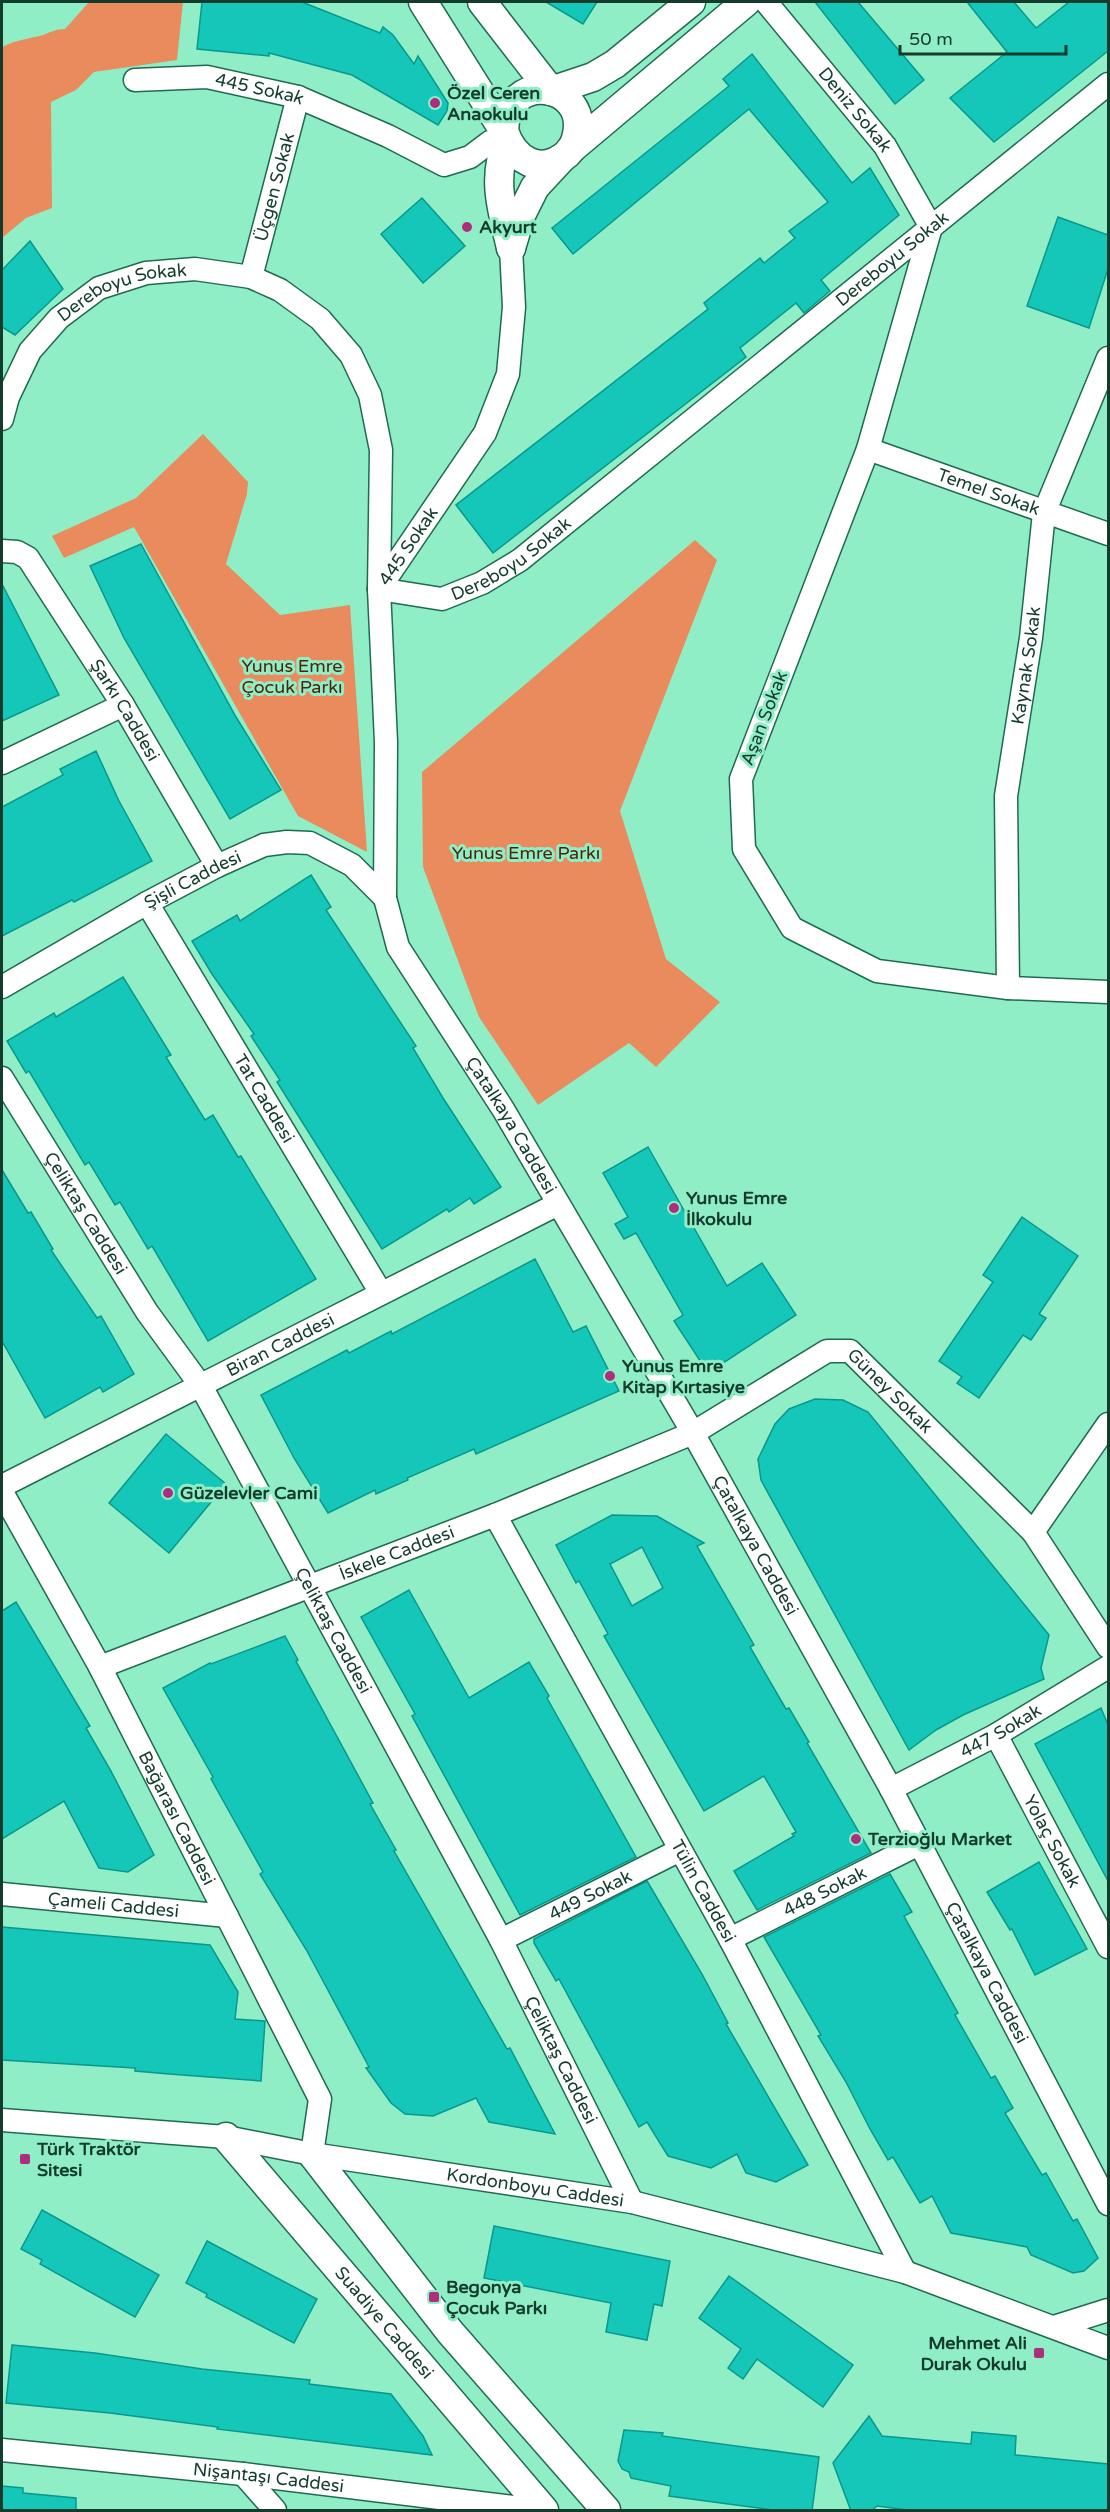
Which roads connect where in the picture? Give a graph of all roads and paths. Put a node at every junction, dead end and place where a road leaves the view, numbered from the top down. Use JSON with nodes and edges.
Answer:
{"nodes":[{"id":1,"x":423,"y":2,"type":"edge"},
{"id":2,"x":482,"y":2,"type":"edge"},
{"id":3,"x":691,"y":2,"type":"edge"},
{"id":4,"x":746,"y":2,"type":"edge"},
{"id":5,"x":766,"y":2,"type":"edge"},
{"id":6,"x":135,"y":80,"type":"dead end"},
{"id":7,"x":1108,"y":84,"type":"edge"},
{"id":8,"x":551,"y":91,"type":"junction"},
{"id":9,"x":298,"y":97,"type":"junction"},
{"id":10,"x":506,"y":137,"type":"junction"},
{"id":11,"x":566,"y":154,"type":"junction"},
{"id":12,"x":930,"y":227,"type":"junction"},
{"id":13,"x":512,"y":248,"type":"junction"},
{"id":14,"x":251,"y":277,"type":"junction"},
{"id":15,"x":1108,"y":358,"type":"edge"},
{"id":16,"x":2,"y":419,"type":"edge"},
{"id":17,"x":868,"y":449,"type":"junction"},
{"id":18,"x":1044,"y":513,"type":"junction"},
{"id":19,"x":1108,"y":534,"type":"edge"},
{"id":20,"x":2,"y":551,"type":"edge"},
{"id":21,"x":379,"y":589,"type":"junction"},
{"id":22,"x":123,"y":705,"type":"junction"},
{"id":23,"x":2,"y":763,"type":"edge"},
{"id":24,"x":217,"y":866,"type":"junction"},
{"id":25,"x":385,"y":898,"type":"junction"},
{"id":26,"x":147,"y":903,"type":"junction"},
{"id":27,"x":2,"y":987,"type":"edge"},
{"id":28,"x":1008,"y":988,"type":"junction"},
{"id":29,"x":1108,"y":992,"type":"edge"},
{"id":30,"x":2,"y":1078,"type":"edge"},
{"id":31,"x":558,"y":1204,"type":"junction"},
{"id":32,"x":381,"y":1293,"type":"junction"},
{"id":33,"x":201,"y":1386,"type":"junction"},
{"id":34,"x":1108,"y":1424,"type":"edge"},
{"id":35,"x":693,"y":1433,"type":"junction"},
{"id":36,"x":2,"y":1486,"type":"edge"},
{"id":37,"x":2,"y":1492,"type":"edge"},
{"id":38,"x":495,"y":1515,"type":"junction"},
{"id":39,"x":1033,"y":1532,"type":"junction"},
{"id":40,"x":308,"y":1585,"type":"junction"},
{"id":41,"x":1108,"y":1647,"type":"edge"},
{"id":42,"x":1108,"y":1666,"type":"edge"},
{"id":43,"x":100,"y":1667,"type":"junction"},
{"id":44,"x":996,"y":1735,"type":"junction"},
{"id":45,"x":891,"y":1790,"type":"junction"},
{"id":46,"x":919,"y":1844,"type":"junction"},
{"id":47,"x":680,"y":1850,"type":"junction"},
{"id":48,"x":2,"y":1894,"type":"edge"},
{"id":49,"x":226,"y":1916,"type":"junction"},
{"id":50,"x":730,"y":1939,"type":"junction"},
{"id":51,"x":501,"y":1940,"type":"junction"},
{"id":52,"x":1108,"y":1947,"type":"edge"},
{"id":53,"x":2,"y":2120,"type":"edge"},
{"id":54,"x":226,"y":2137,"type":"junction"},
{"id":55,"x":312,"y":2154,"type":"junction"},
{"id":56,"x":632,"y":2202,"type":"junction"},
{"id":57,"x":1108,"y":2204,"type":"edge"},
{"id":58,"x":905,"y":2272,"type":"junction"},
{"id":59,"x":1108,"y":2310,"type":"edge"},
{"id":60,"x":1054,"y":2327,"type":"junction"},
{"id":61,"x":1108,"y":2348,"type":"edge"},
{"id":62,"x":2,"y":2450,"type":"edge"},
{"id":63,"x":243,"y":2474,"type":"junction"},
{"id":64,"x":275,"y":2511,"type":"edge"},
{"id":65,"x":537,"y":2511,"type":"edge"},
{"id":66,"x":544,"y":2511,"type":"edge"},
{"id":67,"x":606,"y":2511,"type":"edge"}],
"edges":[{"from":1,"to":10,"type":"main road"},
{"from":2,"to":8,"type":"main road"},
{"from":3,"to":8,"type":"main road"},
{"from":4,"to":11,"type":"main road","name":"445 Sokak"},
{"from":5,"to":12,"type":"street","name":"Deniz Sokak"},
{"from":6,"to":9,"type":"street","name":"445 Sokak"},
{"from":7,"to":12,"type":"street","name":"Dereboyu Sokak"},
{"from":8,"to":10,"type":"main road"},
{"from":8,"to":11,"type":"main road"},
{"from":9,"to":10,"type":"street","name":"445 Sokak"},
{"from":9,"to":14,"type":"street","name":"Üçgen Sokak"},
{"from":10,"to":11,"type":"main road"},
{"from":10,"to":13,"type":"main road","name":"445 Sokak"},
{"from":11,"to":13,"type":"main road","name":"445 Sokak"},
{"from":12,"to":17,"type":"street","name":"Aşan Sokak"},
{"from":12,"to":21,"type":"street","name":"Dereboyu Sokak"},
{"from":13,"to":21,"type":"street","name":"445 Sokak"},
{"from":14,"to":16,"type":"street","name":"Dereboyu Sokak"},
{"from":14,"to":21,"type":"street","name":"Dereboyu Sokak"},
{"from":15,"to":18,"type":"street","name":"Kaynak Sokak"},
{"from":17,"to":18,"type":"street","name":"Temel Sokak"},
{"from":17,"to":28,"type":"street","name":"Aşan Sokak"},
{"from":18,"to":19,"type":"street","name":"Temel Sokak"},
{"from":18,"to":28,"type":"street","name":"Kaynak Sokak"},
{"from":20,"to":22,"type":"street","name":"Şarkı Caddesi"},
{"from":21,"to":25,"type":"street","name":"445 Sokak"},
{"from":22,"to":23,"type":"street"},
{"from":22,"to":24,"type":"street","name":"Şarkı Caddesi"},
{"from":24,"to":25,"type":"street","name":"Şişli Caddesi"},
{"from":24,"to":26,"type":"street","name":"Şişli Caddesi"},
{"from":25,"to":31,"type":"street","name":"Çatalkaya Caddesi"},
{"from":26,"to":27,"type":"street","name":"Şişli Caddesi"},
{"from":26,"to":32,"type":"street","name":"Tat Caddesi"},
{"from":28,"to":29,"type":"street","name":"Aşan Sokak"},
{"from":30,"to":33,"type":"street","name":"Çeliktaş Caddesi"},
{"from":31,"to":32,"type":"street","name":"Biran Caddesi"},
{"from":31,"to":35,"type":"street","name":"Çatalkaya Caddesi"},
{"from":32,"to":33,"type":"street","name":"Biran Caddesi"},
{"from":33,"to":36,"type":"street","name":"Biran Caddesi"},
{"from":33,"to":40,"type":"street","name":"Çeliktaş Caddesi"},
{"from":34,"to":39,"type":"street"},
{"from":35,"to":38,"type":"street","name":"İskele Caddesi"},
{"from":35,"to":39,"type":"street","name":"Güney Sokak"},
{"from":35,"to":45,"type":"street","name":"Çatalkaya Caddesi"},
{"from":37,"to":43,"type":"street","name":"Bağarası Caddesi"},
{"from":38,"to":40,"type":"street","name":"İskele Caddesi"},
{"from":38,"to":47,"type":"street","name":"Tülin Caddesi"},
{"from":39,"to":41,"type":"street","name":"Güney Sokak"},
{"from":40,"to":43,"type":"street","name":"İskele Caddesi"},
{"from":40,"to":51,"type":"street","name":"Çeliktaş Caddesi"},
{"from":42,"to":44,"type":"street","name":"447 Sokak"},
{"from":43,"to":49,"type":"street","name":"Bağarası Caddesi"},
{"from":44,"to":45,"type":"street","name":"447 Sokak"},
{"from":44,"to":52,"type":"street","name":"Yolaç Sokak"},
{"from":45,"to":46,"type":"street","name":"Çatalkaya Caddesi"},
{"from":46,"to":50,"type":"street","name":"448 Sokak"},
{"from":46,"to":57,"type":"street","name":"Çatalkaya Caddesi"},
{"from":47,"to":50,"type":"street","name":"Tülin Caddesi"},
{"from":47,"to":51,"type":"street","name":"449 Sokak"},
{"from":48,"to":49,"type":"street","name":"Çameli Caddesi"},
{"from":49,"to":55,"type":"street","name":"Bağarası Caddesi"},
{"from":50,"to":58,"type":"street","name":"Tülin Caddesi"},
{"from":51,"to":56,"type":"street","name":"Çeliktaş Caddesi"},
{"from":53,"to":54,"type":"street","name":"Kordonboyu Caddesi"},
{"from":54,"to":55,"type":"street","name":"Kordonboyu Caddesi"},
{"from":54,"to":66,"type":"main road","name":"Suadiye Caddesi"},
{"from":55,"to":56,"type":"street","name":"Kordonboyu Caddesi"},
{"from":55,"to":67,"type":"main road"},
{"from":56,"to":58,"type":"street","name":"Kordonboyu Caddesi"},
{"from":58,"to":60,"type":"street","name":"Kordonboyu Caddesi"},
{"from":59,"to":60,"type":"street"},
{"from":60,"to":61,"type":"street","name":"Kordonboyu Caddesi"},
{"from":62,"to":63,"type":"street","name":"Nişantaşı Caddesi"},
{"from":63,"to":64,"type":"street"},
{"from":63,"to":65,"type":"street","name":"Nişantaşı Caddesi"}]}
